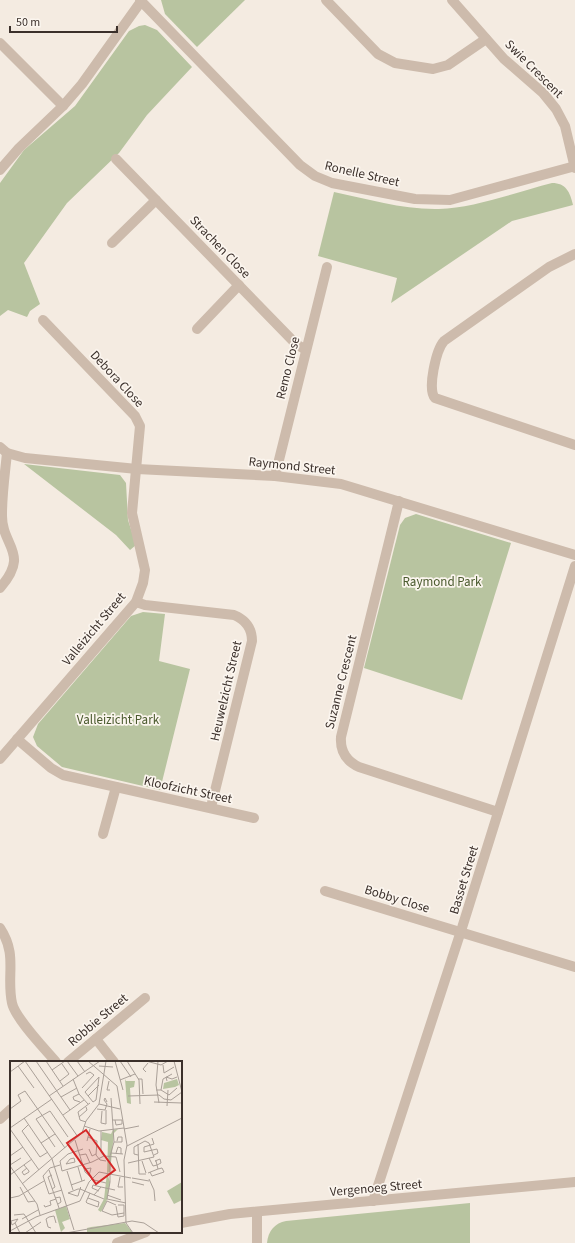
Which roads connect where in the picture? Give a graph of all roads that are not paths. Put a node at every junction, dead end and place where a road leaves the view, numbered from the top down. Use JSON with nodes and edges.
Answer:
{"nodes":[{"id":1,"x":141,"y":0,"type":"edge"},
{"id":2,"x":326,"y":0,"type":"edge"},
{"id":3,"x":452,"y":0,"type":"edge"},
{"id":4,"x":486,"y":39,"type":"junction"},
{"id":5,"x":0,"y":43,"type":"edge"},
{"id":6,"x":63,"y":106,"type":"junction"},
{"id":7,"x":116,"y":159,"type":"dead end"},
{"id":8,"x":575,"y":167,"type":"edge"},
{"id":9,"x":0,"y":170,"type":"edge"},
{"id":10,"x":156,"y":200,"type":"junction"},
{"id":11,"x":112,"y":243,"type":"dead end"},
{"id":12,"x":575,"y":254,"type":"edge"},
{"id":13,"x":327,"y":267,"type":"dead end"},
{"id":14,"x":239,"y":285,"type":"junction"},
{"id":15,"x":43,"y":320,"type":"dead end"},
{"id":16,"x":197,"y":329,"type":"dead end"},
{"id":17,"x":306,"y":350,"type":"junction"},
{"id":18,"x":575,"y":445,"type":"edge"},
{"id":19,"x":4,"y":450,"type":"edge"},
{"id":20,"x":137,"y":469,"type":"junction"},
{"id":21,"x":275,"y":476,"type":"junction"},
{"id":22,"x":399,"y":501,"type":"junction"},
{"id":23,"x":575,"y":555,"type":"edge"},
{"id":24,"x":575,"y":566,"type":"edge"},
{"id":25,"x":0,"y":588,"type":"edge"},
{"id":26,"x":136,"y":602,"type":"junction"},
{"id":27,"x":17,"y":739,"type":"junction"},
{"id":28,"x":0,"y":759,"type":"edge"},
{"id":29,"x":116,"y":788,"type":"junction"},
{"id":30,"x":211,"y":807,"type":"junction"},
{"id":31,"x":498,"y":812,"type":"junction"},
{"id":32,"x":254,"y":818,"type":"dead end"},
{"id":33,"x":103,"y":834,"type":"dead end"},
{"id":34,"x":325,"y":891,"type":"dead end"},
{"id":35,"x":0,"y":928,"type":"edge"},
{"id":36,"x":461,"y":932,"type":"junction"},
{"id":37,"x":575,"y":968,"type":"edge"},
{"id":38,"x":145,"y":998,"type":"dead end"},
{"id":39,"x":96,"y":1039,"type":"junction"},
{"id":40,"x":55,"y":1061,"type":"edge"},
{"id":41,"x":69,"y":1061,"type":"edge"},
{"id":42,"x":113,"y":1061,"type":"edge"},
{"id":43,"x":10,"y":1110,"type":"edge"},
{"id":44,"x":0,"y":1118,"type":"edge"},
{"id":45,"x":575,"y":1182,"type":"edge"},
{"id":46,"x":373,"y":1201,"type":"junction"},
{"id":47,"x":257,"y":1212,"type":"junction"},
{"id":48,"x":182,"y":1223,"type":"edge"},
{"id":49,"x":143,"y":1233,"type":"edge"},
{"id":50,"x":116,"y":1243,"type":"edge"},
{"id":51,"x":257,"y":1243,"type":"edge"}],
"edges":[{"from":1,"to":6,"type":"street"},
{"from":1,"to":8,"type":"street","name":"Ronelle Street"},
{"from":2,"to":4,"type":"street","name":"Swie Crescent"},
{"from":3,"to":4,"type":"street","name":"Swie Crescent"},
{"from":4,"to":8,"type":"street","name":"Swie Crescent"},
{"from":5,"to":6,"type":"street"},
{"from":6,"to":9,"type":"street"},
{"from":7,"to":10,"type":"street","name":"Strachen Close"},
{"from":10,"to":11,"type":"street"},
{"from":10,"to":14,"type":"street","name":"Strachen Close"},
{"from":12,"to":18,"type":"street"},
{"from":13,"to":17,"type":"street","name":"Remo Close"},
{"from":14,"to":16,"type":"street"},
{"from":14,"to":17,"type":"street","name":"Strachen Close"},
{"from":15,"to":20,"type":"street","name":"Debora Close"},
{"from":17,"to":21,"type":"street","name":"Remo Close"},
{"from":19,"to":20,"type":"street","name":"Raymond Street"},
{"from":19,"to":25,"type":"street"},
{"from":20,"to":21,"type":"street","name":"Raymond Street"},
{"from":20,"to":26,"type":"street","name":"Valleizicht Street"},
{"from":21,"to":22,"type":"street","name":"Raymond Street"},
{"from":22,"to":23,"type":"street","name":"Raymond Street"},
{"from":22,"to":31,"type":"street","name":"Suzanne Crescent"},
{"from":24,"to":31,"type":"street","name":"Basset Street"},
{"from":26,"to":27,"type":"street","name":"Valleizicht Street"},
{"from":26,"to":30,"type":"street","name":"Heuwelzicht Street"},
{"from":27,"to":28,"type":"street","name":"Valleizicht Street"},
{"from":27,"to":29,"type":"street","name":"Kloofzicht Street"},
{"from":29,"to":30,"type":"street","name":"Kloofzicht Street"},
{"from":29,"to":33,"type":"street"},
{"from":30,"to":32,"type":"street","name":"Kloofzicht Street"},
{"from":31,"to":36,"type":"street","name":"Basset Street"},
{"from":34,"to":36,"type":"street","name":"Bobby Close"},
{"from":35,"to":40,"type":"street"},
{"from":36,"to":37,"type":"street","name":"Bobby Close"},
{"from":36,"to":46,"type":"street","name":"Basset Street"},
{"from":38,"to":39,"type":"street","name":"Robbie Street"},
{"from":39,"to":41,"type":"street","name":"Robbie Street"},
{"from":39,"to":42,"type":"street"},
{"from":43,"to":44,"type":"street"},
{"from":45,"to":46,"type":"street","name":"Vergenoeg Street"},
{"from":46,"to":47,"type":"street","name":"Vergenoeg Street"},
{"from":47,"to":48,"type":"street","name":"Vergenoeg Street"},
{"from":47,"to":51,"type":"street"},
{"from":49,"to":50,"type":"street"}]}
